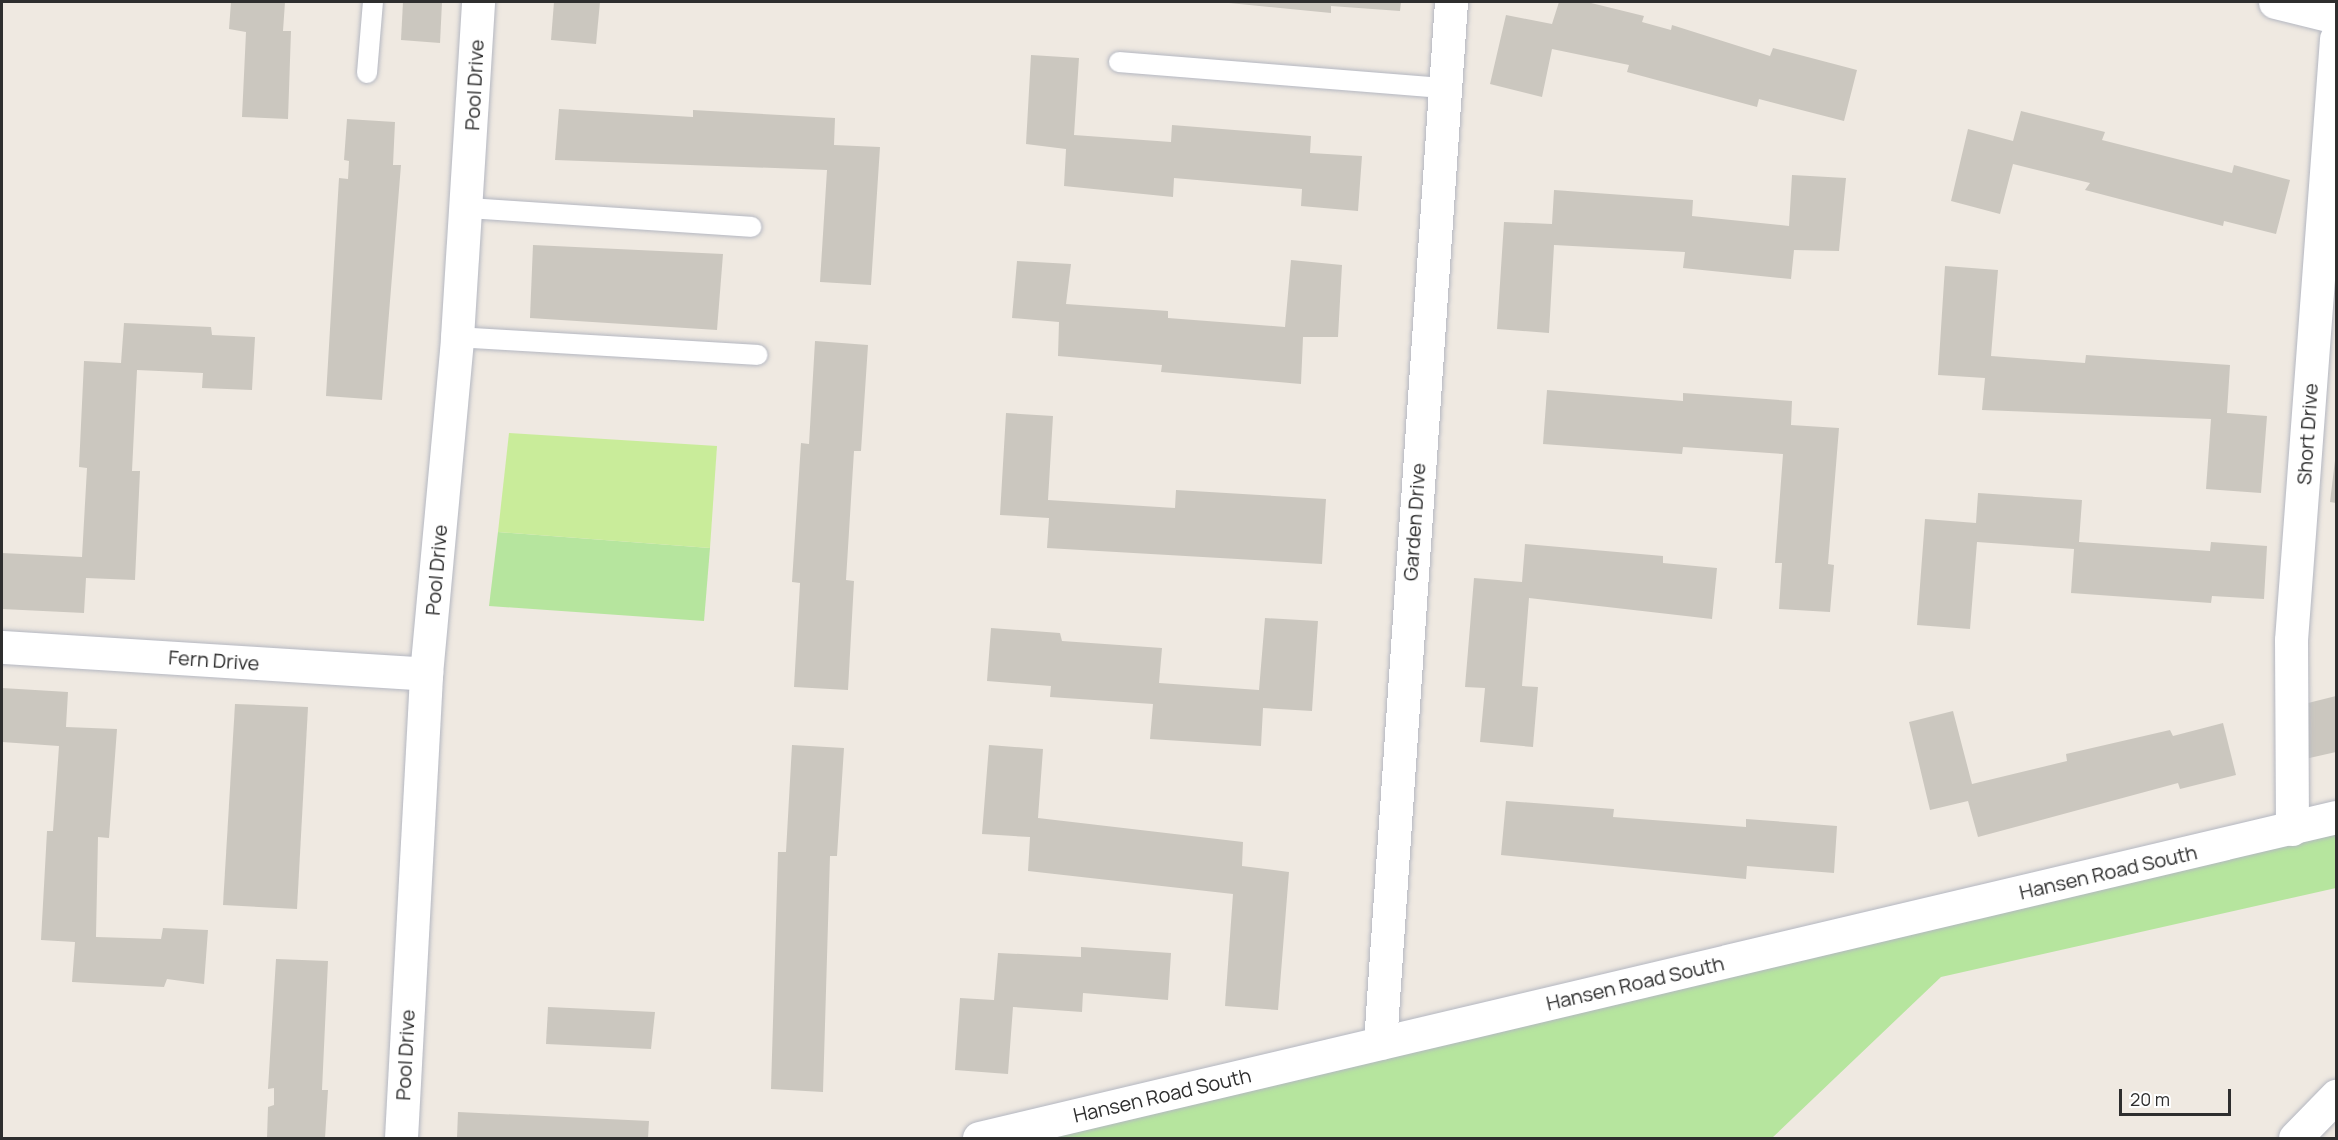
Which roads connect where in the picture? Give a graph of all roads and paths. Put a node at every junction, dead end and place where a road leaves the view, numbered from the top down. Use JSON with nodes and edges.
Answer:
{"nodes":[{"id":1,"x":373,"y":2,"type":"edge"},
{"id":2,"x":478,"y":2,"type":"edge"},
{"id":3,"x":1451,"y":2,"type":"edge"},
{"id":4,"x":2275,"y":2,"type":"edge"},
{"id":5,"x":2337,"y":17,"type":"edge"},
{"id":6,"x":2337,"y":39,"type":"edge"},
{"id":7,"x":1119,"y":62,"type":"dead end"},
{"id":8,"x":368,"y":73,"type":"dead end"},
{"id":9,"x":1445,"y":88,"type":"junction"},
{"id":10,"x":467,"y":208,"type":"junction"},
{"id":11,"x":751,"y":227,"type":"dead end"},
{"id":12,"x":457,"y":337,"type":"junction"},
{"id":13,"x":757,"y":355,"type":"dead end"},
{"id":14,"x":2,"y":646,"type":"edge"},
{"id":15,"x":426,"y":674,"type":"junction"},
{"id":16,"x":2337,"y":817,"type":"edge"},
{"id":17,"x":2292,"y":828,"type":"junction"},
{"id":18,"x":1380,"y":1043,"type":"junction"},
{"id":19,"x":2337,"y":1095,"type":"edge"},
{"id":20,"x":401,"y":1138,"type":"edge"},
{"id":21,"x":979,"y":1138,"type":"edge"},
{"id":22,"x":2295,"y":1138,"type":"edge"}],
"edges":[{"from":1,"to":8,"type":"lane"},
{"from":2,"to":10,"type":"street","name":"Pool Drive"},
{"from":3,"to":9,"type":"street","name":"Garden Drive"},
{"from":4,"to":5,"type":"street"},
{"from":6,"to":17,"type":"street","name":"Short Drive"},
{"from":7,"to":9,"type":"lane"},
{"from":9,"to":18,"type":"street","name":"Garden Drive"},
{"from":10,"to":11,"type":"lane"},
{"from":10,"to":12,"type":"street","name":"Pool Drive"},
{"from":12,"to":13,"type":"lane"},
{"from":12,"to":15,"type":"street","name":"Pool Drive"},
{"from":14,"to":15,"type":"street","name":"Fern Drive"},
{"from":15,"to":20,"type":"street","name":"Pool Drive"},
{"from":16,"to":17,"type":"street","name":"Hansen Road South"},
{"from":17,"to":18,"type":"street","name":"Hansen Road South"},
{"from":18,"to":21,"type":"street","name":"Hansen Road South"},
{"from":19,"to":22,"type":"street"}]}
